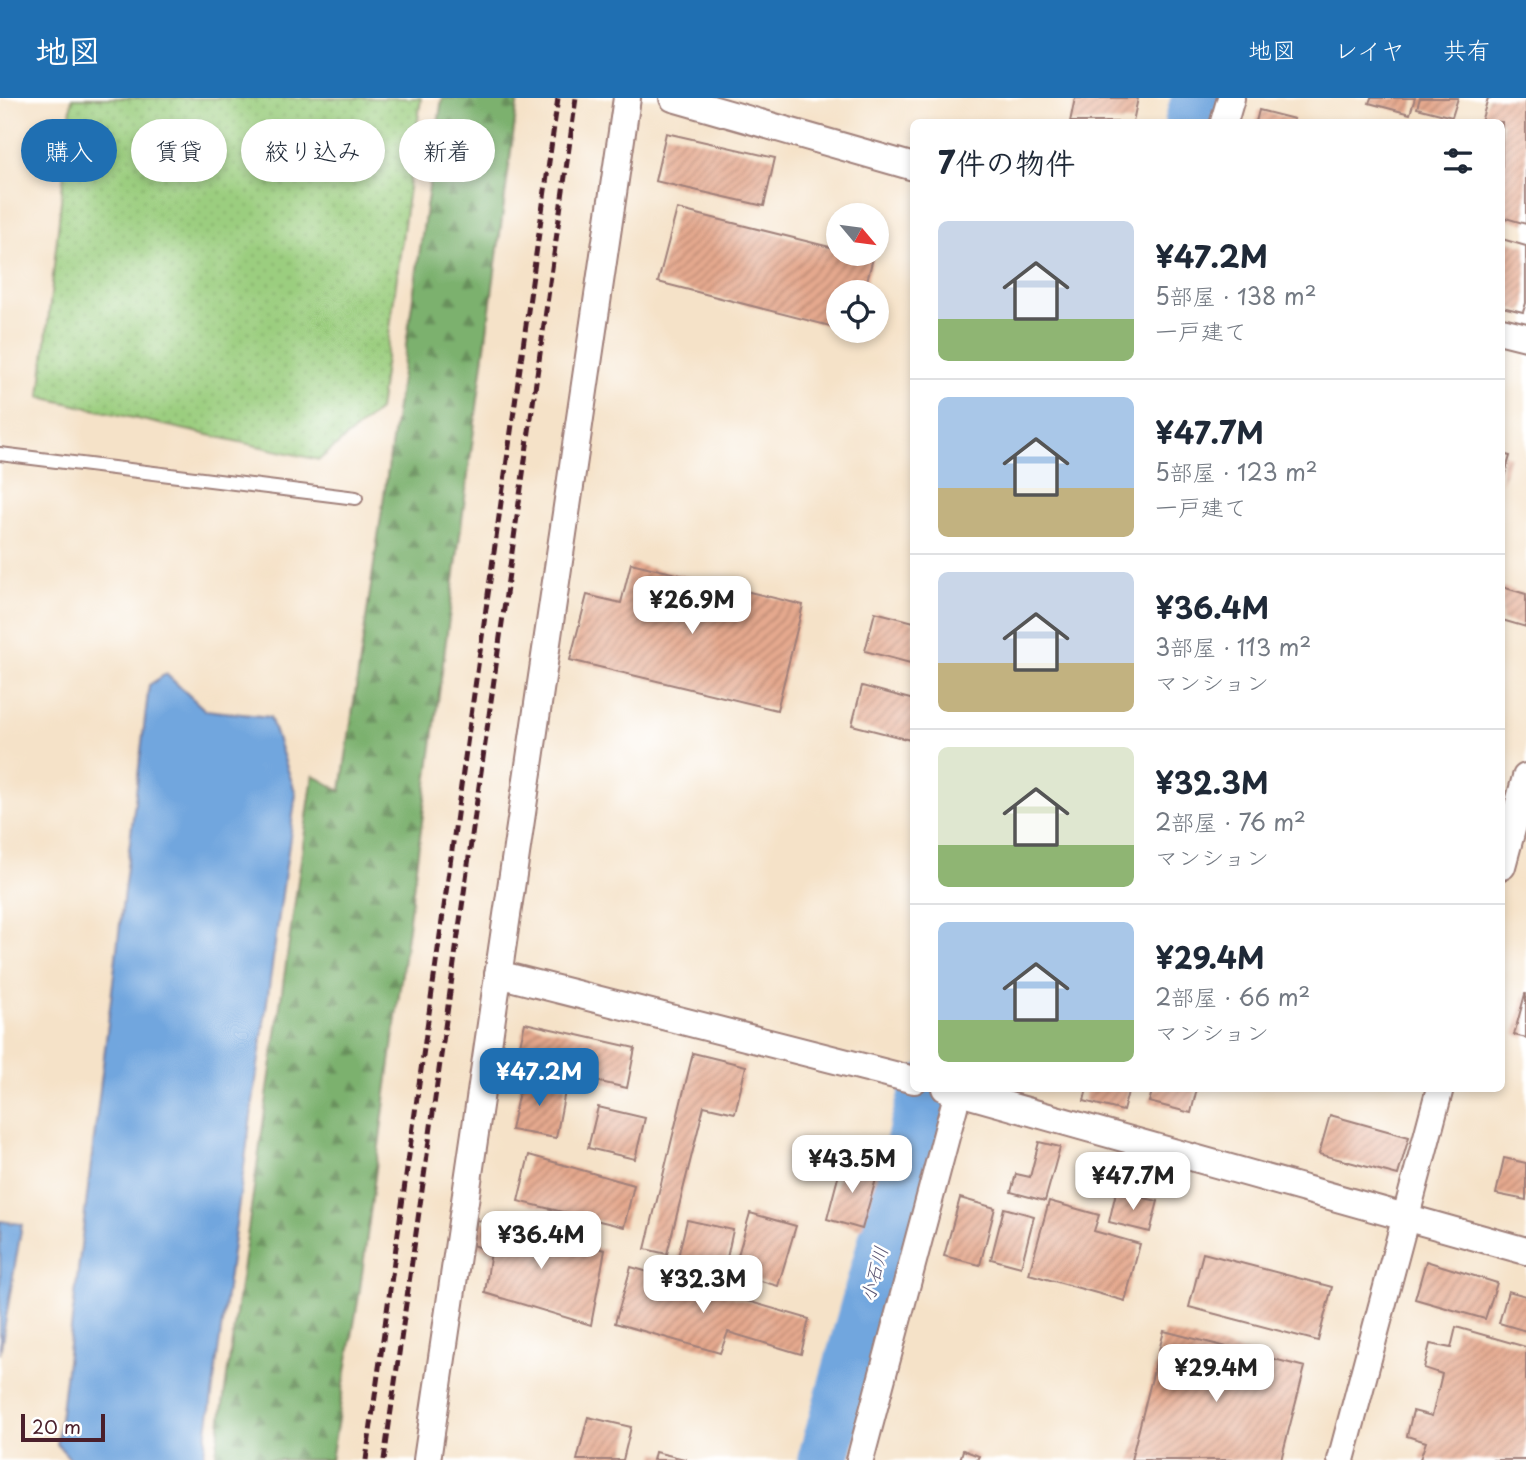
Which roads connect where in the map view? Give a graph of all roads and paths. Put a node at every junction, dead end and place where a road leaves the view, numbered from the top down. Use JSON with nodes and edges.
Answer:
{"nodes":[{"id":1,"x":628,"y":98,"type":"edge"},
{"id":2,"x":673,"y":98,"type":"edge"},
{"id":3,"x":1231,"y":98,"type":"edge"},
{"id":4,"x":1225,"y":119,"type":"edge"},
{"id":5,"x":910,"y":165,"type":"edge"},
{"id":6,"x":1505,"y":332,"type":"edge"},
{"id":7,"x":1526,"y":337,"type":"edge"},
{"id":8,"x":0,"y":454,"type":"edge"},
{"id":9,"x":356,"y":498,"type":"dead end"},
{"id":10,"x":1526,"y":778,"type":"edge"},
{"id":11,"x":1505,"y":855,"type":"edge"},
{"id":12,"x":498,"y":974,"type":"junction"},
{"id":13,"x":910,"y":1079,"type":"edge"},
{"id":14,"x":953,"y":1092,"type":"edge"},
{"id":15,"x":961,"y":1092,"type":"edge"},
{"id":16,"x":1439,"y":1092,"type":"edge"},
{"id":17,"x":1404,"y":1218,"type":"junction"},
{"id":18,"x":1526,"y":1251,"type":"edge"},
{"id":19,"x":427,"y":1460,"type":"edge"},
{"id":20,"x":860,"y":1460,"type":"edge"},
{"id":21,"x":1341,"y":1460,"type":"edge"}],
"edges":[{"from":1,"to":12,"type":"street"},
{"from":2,"to":5,"type":"street"},
{"from":3,"to":4,"type":"street"},
{"from":6,"to":7,"type":"street"},
{"from":8,"to":9,"type":"lane"},
{"from":10,"to":11,"type":"street"},
{"from":12,"to":13,"type":"street"},
{"from":12,"to":19,"type":"street"},
{"from":14,"to":20,"type":"street"},
{"from":15,"to":17,"type":"street"},
{"from":16,"to":17,"type":"street"},
{"from":17,"to":18,"type":"street"},
{"from":17,"to":21,"type":"street"}]}
